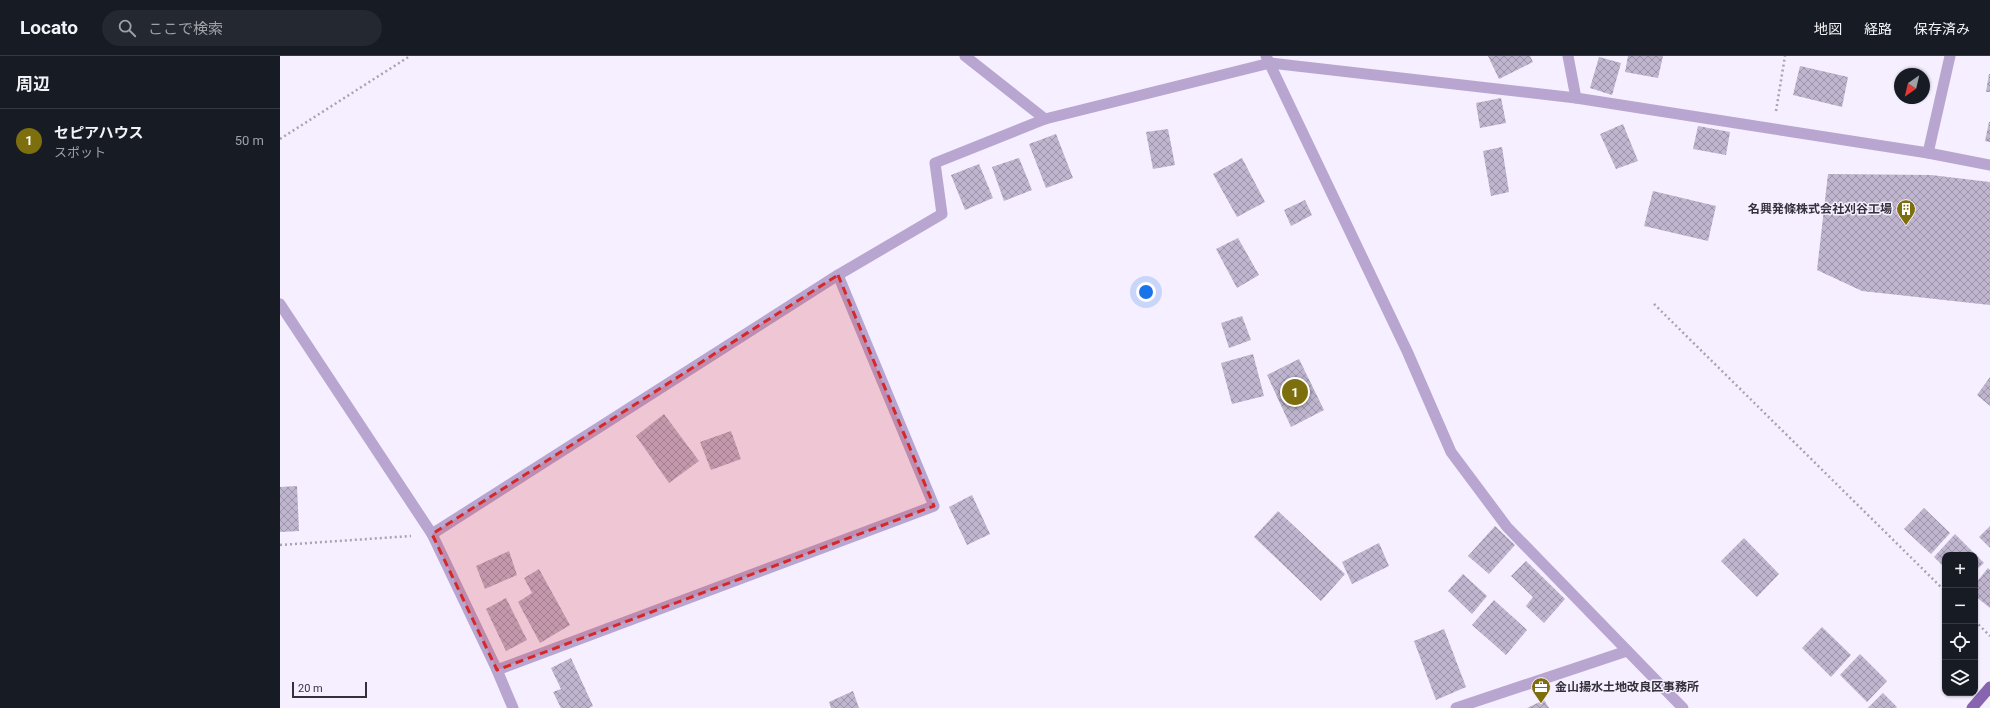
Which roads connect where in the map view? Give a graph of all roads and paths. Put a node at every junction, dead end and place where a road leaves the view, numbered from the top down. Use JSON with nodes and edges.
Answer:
{"nodes":[{"id":1,"x":410,"y":56,"type":"edge"},
{"id":2,"x":964,"y":56,"type":"edge"},
{"id":3,"x":1568,"y":56,"type":"edge"},
{"id":4,"x":1785,"y":56,"type":"edge"},
{"id":5,"x":1950,"y":56,"type":"edge"},
{"id":6,"x":1268,"y":60,"type":"edge"},
{"id":7,"x":1576,"y":98,"type":"junction"},
{"id":8,"x":1045,"y":119,"type":"junction"},
{"id":9,"x":1772,"y":129,"type":"junction"},
{"id":10,"x":280,"y":139,"type":"edge"},
{"id":11,"x":1928,"y":153,"type":"junction"},
{"id":12,"x":1990,"y":165,"type":"edge"},
{"id":13,"x":838,"y":275,"type":"junction"},
{"id":14,"x":280,"y":304,"type":"edge"},
{"id":15,"x":1654,"y":304,"type":"dead end"},
{"id":16,"x":432,"y":534,"type":"junction"},
{"id":17,"x":280,"y":545,"type":"edge"},
{"id":18,"x":1942,"y":588,"type":"edge"},
{"id":19,"x":1978,"y":624,"type":"edge"},
{"id":20,"x":1990,"y":636,"type":"edge"},
{"id":21,"x":1627,"y":651,"type":"junction"},
{"id":22,"x":497,"y":670,"type":"junction"},
{"id":23,"x":1990,"y":686,"type":"edge"},
{"id":24,"x":513,"y":708,"type":"edge"},
{"id":25,"x":1459,"y":708,"type":"edge"},
{"id":26,"x":1683,"y":708,"type":"edge"},
{"id":27,"x":1972,"y":708,"type":"edge"}],
"edges":[{"from":1,"to":10,"type":"path"},
{"from":2,"to":8,"type":"street"},
{"from":3,"to":7,"type":"street"},
{"from":4,"to":9,"type":"path"},
{"from":5,"to":11,"type":"street"},
{"from":6,"to":7,"type":"street"},
{"from":6,"to":8,"type":"street"},
{"from":6,"to":21,"type":"street"},
{"from":7,"to":9,"type":"street"},
{"from":8,"to":13,"type":"street"},
{"from":9,"to":11,"type":"street"},
{"from":11,"to":12,"type":"street"},
{"from":13,"to":16,"type":"street"},
{"from":13,"to":22,"type":"street"},
{"from":14,"to":16,"type":"street"},
{"from":15,"to":18,"type":"path"},
{"from":16,"to":17,"type":"path"},
{"from":16,"to":22,"type":"street"},
{"from":19,"to":20,"type":"path"},
{"from":21,"to":25,"type":"street"},
{"from":21,"to":26,"type":"street"},
{"from":22,"to":24,"type":"street"},
{"from":23,"to":27,"type":"main road"}]}
